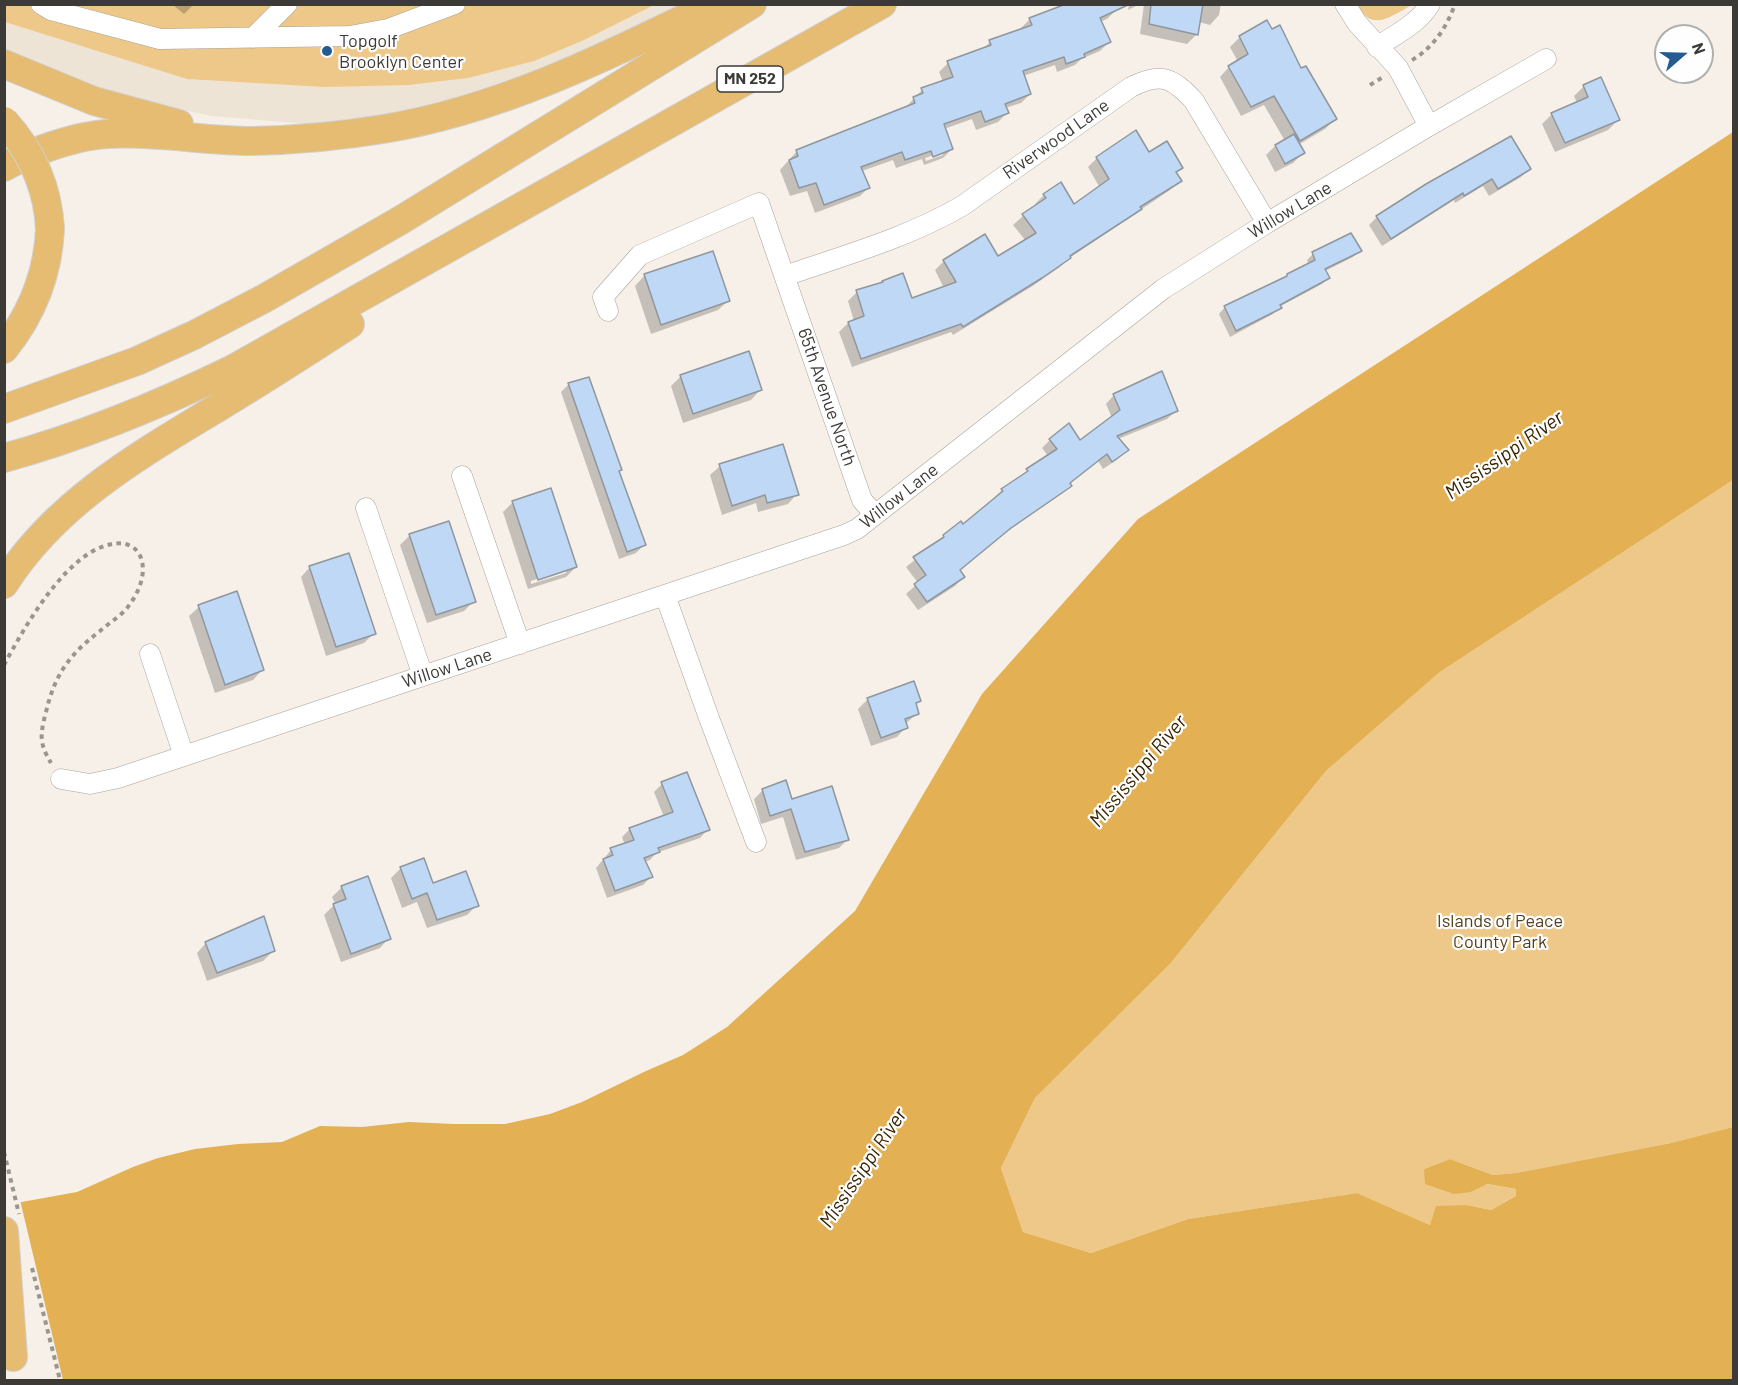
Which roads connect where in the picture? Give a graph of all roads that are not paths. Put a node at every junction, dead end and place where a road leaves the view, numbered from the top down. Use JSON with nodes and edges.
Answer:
{"nodes":[{"id":1,"x":41,"y":4,"type":"edge"},
{"id":2,"x":287,"y":4,"type":"edge"},
{"id":3,"x":455,"y":4,"type":"edge"},
{"id":4,"x":714,"y":4,"type":"edge"},
{"id":5,"x":752,"y":4,"type":"edge"},
{"id":6,"x":882,"y":4,"type":"edge"},
{"id":7,"x":1345,"y":4,"type":"edge"},
{"id":8,"x":1430,"y":4,"type":"edge"},
{"id":9,"x":253,"y":38,"type":"junction"},
{"id":10,"x":1377,"y":47,"type":"junction"},
{"id":11,"x":1546,"y":59,"type":"dead end"},
{"id":12,"x":4,"y":64,"type":"edge"},
{"id":13,"x":4,"y":121,"type":"edge"},
{"id":14,"x":1429,"y":126,"type":"junction"},
{"id":15,"x":330,"y":135,"type":"junction"},
{"id":16,"x":618,"y":154,"type":"junction"},
{"id":17,"x":4,"y":167,"type":"edge"},
{"id":18,"x":1267,"y":224,"type":"junction"},
{"id":19,"x":785,"y":276,"type":"junction"},
{"id":20,"x":608,"y":311,"type":"dead end"},
{"id":21,"x":4,"y":349,"type":"edge"},
{"id":22,"x":4,"y":409,"type":"edge"},
{"id":23,"x":4,"y":458,"type":"edge"},
{"id":24,"x":462,"y":476,"type":"dead end"},
{"id":25,"x":366,"y":508,"type":"dead end"},
{"id":26,"x":875,"y":515,"type":"junction"},
{"id":27,"x":4,"y":584,"type":"edge"},
{"id":28,"x":665,"y":595,"type":"junction"},
{"id":29,"x":520,"y":644,"type":"junction"},
{"id":30,"x":150,"y":654,"type":"dead end"},
{"id":31,"x":423,"y":676,"type":"junction"},
{"id":32,"x":184,"y":756,"type":"junction"},
{"id":33,"x":61,"y":779,"type":"road end"},
{"id":34,"x":756,"y":842,"type":"dead end"},
{"id":35,"x":4,"y":1231,"type":"edge"},
{"id":36,"x":4,"y":1327,"type":"edge"},
{"id":37,"x":17,"y":1369,"type":"edge"}],
"edges":[{"from":1,"to":9,"type":"street"},
{"from":2,"to":9,"type":"street"},
{"from":3,"to":9,"type":"street"},
{"from":4,"to":15,"type":"highway"},
{"from":5,"to":22,"type":"highway"},
{"from":6,"to":16,"type":"highway","number":"MN 252"},
{"from":7,"to":10,"type":"street"},
{"from":8,"to":10,"type":"street"},
{"from":10,"to":14,"type":"street"},
{"from":11,"to":14,"type":"street","name":"Willow Lane"},
{"from":12,"to":15,"type":"highway"},
{"from":13,"to":21,"type":"highway","bridge":true},
{"from":14,"to":18,"type":"street","name":"Willow Lane"},
{"from":15,"to":17,"type":"highway"},
{"from":16,"to":23,"type":"highway"},
{"from":16,"to":27,"type":"highway"},
{"from":18,"to":19,"type":"street","name":"Riverwood Lane"},
{"from":18,"to":26,"type":"street","name":"Willow Lane"},
{"from":19,"to":20,"type":"street","name":"65th Avenue North"},
{"from":19,"to":26,"type":"street","name":"65th Avenue North"},
{"from":24,"to":29,"type":"street"},
{"from":25,"to":31,"type":"street"},
{"from":26,"to":28,"type":"street","name":"Willow Lane"},
{"from":28,"to":29,"type":"street","name":"Willow Lane"},
{"from":28,"to":34,"type":"street"},
{"from":29,"to":31,"type":"street","name":"Willow Lane"},
{"from":30,"to":32,"type":"street"},
{"from":31,"to":32,"type":"street","name":"Willow Lane"},
{"from":32,"to":33,"type":"street","name":"Willow Lane"},
{"from":35,"to":37,"type":"highway"},
{"from":36,"to":37,"type":"highway"}]}
